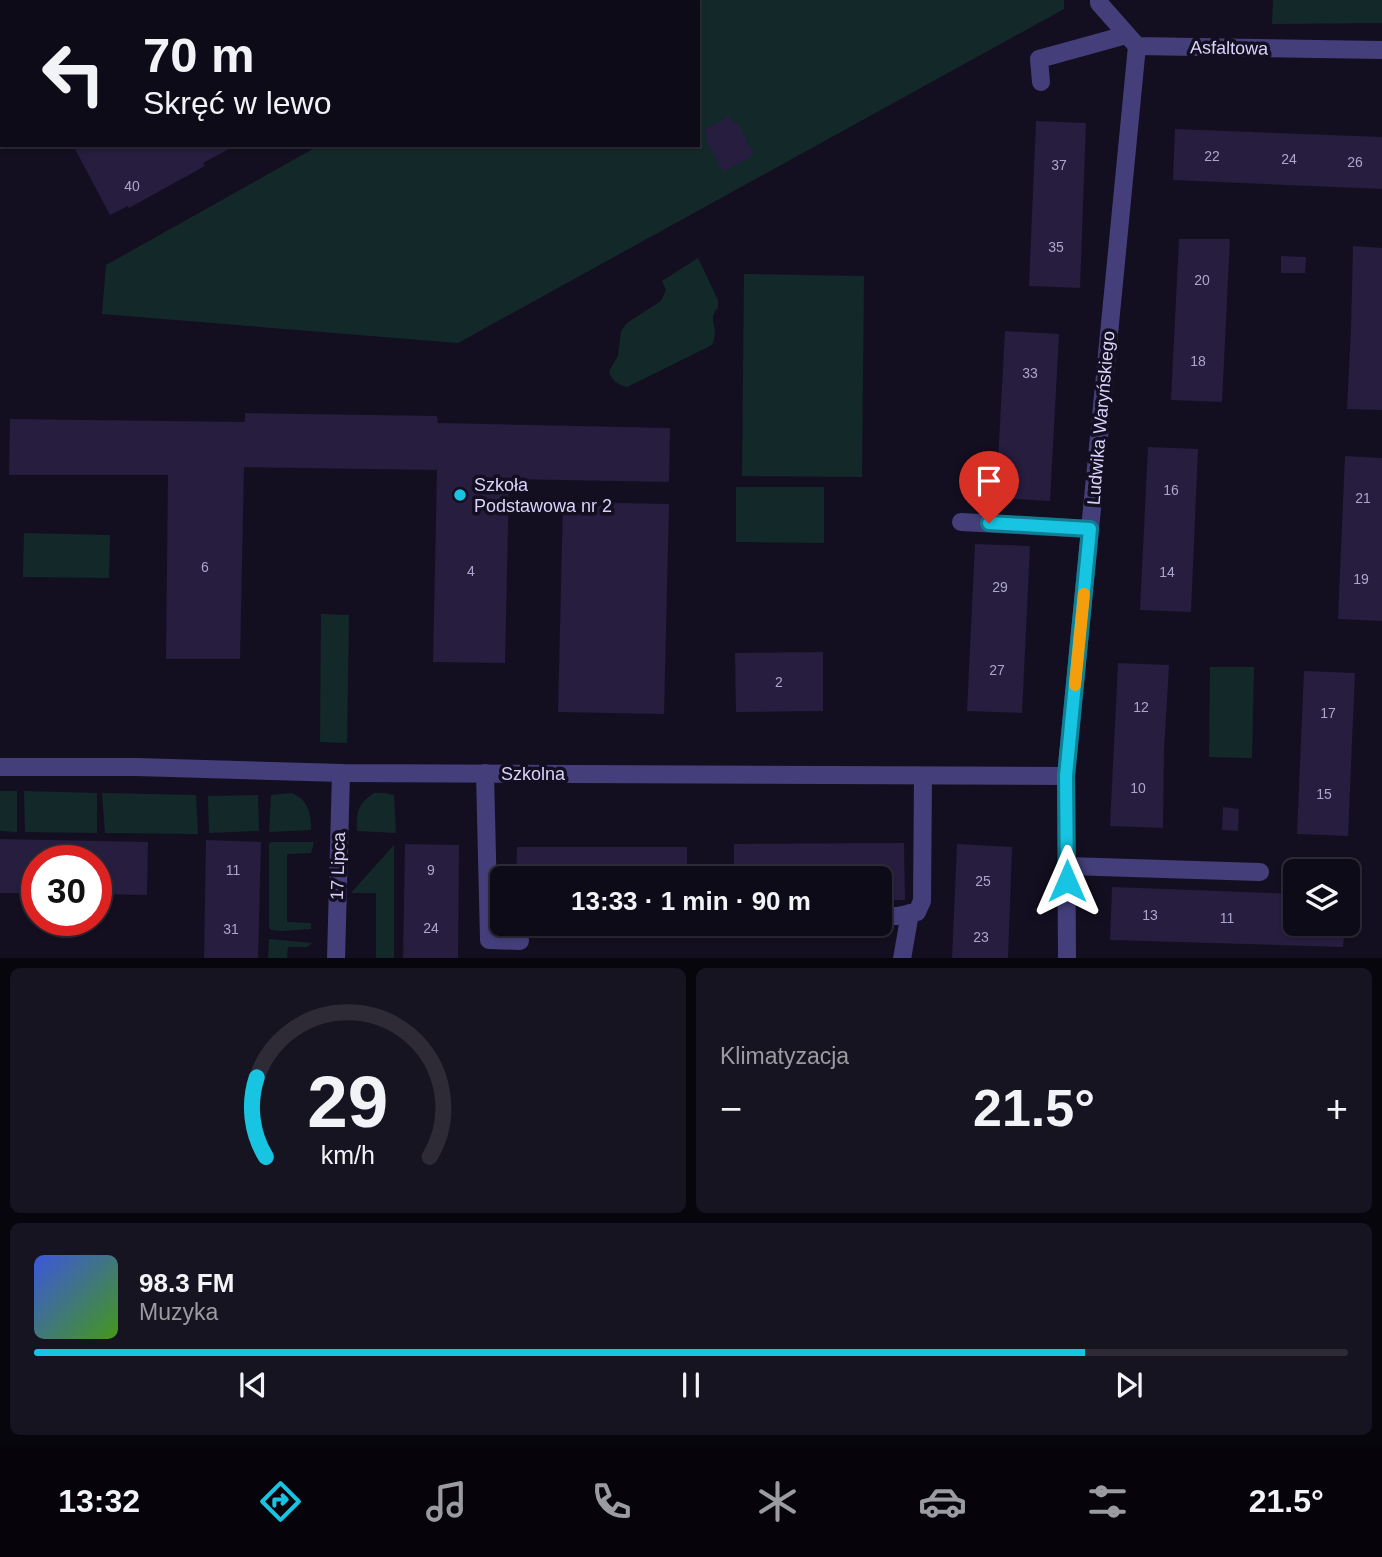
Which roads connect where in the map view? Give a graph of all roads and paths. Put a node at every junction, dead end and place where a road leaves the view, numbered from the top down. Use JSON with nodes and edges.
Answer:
{"nodes":[{"id":1,"x":1099,"y":0,"type":"edge"},
{"id":2,"x":1132,"y":41,"type":"junction"},
{"id":3,"x":1382,"y":50,"type":"edge"},
{"id":4,"x":1041,"y":82,"type":"dead end"},
{"id":5,"x":961,"y":522,"type":"dead end"},
{"id":6,"x":1090,"y":529,"type":"junction"},
{"id":7,"x":0,"y":767,"type":"edge"},
{"id":8,"x":341,"y":773,"type":"junction"},
{"id":9,"x":485,"y":773,"type":"junction"},
{"id":10,"x":923,"y":776,"type":"junction"},
{"id":11,"x":1066,"y":776,"type":"junction"},
{"id":12,"x":1066,"y":866,"type":"junction"},
{"id":13,"x":1260,"y":872,"type":"dead end"},
{"id":14,"x":910,"y":913,"type":"junction"},
{"id":15,"x":892,"y":916,"type":"edge"},
{"id":16,"x":520,"y":941,"type":"dead end"},
{"id":17,"x":336,"y":958,"type":"edge"},
{"id":18,"x":902,"y":958,"type":"edge"},
{"id":19,"x":1067,"y":958,"type":"edge"}],
"edges":[{"from":1,"to":2,"type":"street"},
{"from":2,"to":3,"type":"street","name":"Asfaltowa"},
{"from":2,"to":4,"type":"street","name":"Asfaltowa"},
{"from":2,"to":6,"type":"street","name":"Ludwika Waryńskiego"},
{"from":5,"to":6,"type":"street"},
{"from":6,"to":11,"type":"street","name":"Ludwika Waryńskiego"},
{"from":7,"to":8,"type":"street","name":"Szkolna"},
{"from":8,"to":9,"type":"street","name":"Szkolna"},
{"from":8,"to":17,"type":"street","name":"17 Lipca"},
{"from":9,"to":10,"type":"street","name":"Szkolna"},
{"from":9,"to":16,"type":"street"},
{"from":10,"to":11,"type":"street","name":"Szkolna"},
{"from":10,"to":14,"type":"street"},
{"from":11,"to":12,"type":"street","name":"Ludwika Waryńskiego"},
{"from":12,"to":13,"type":"street"},
{"from":12,"to":19,"type":"street","name":"Ludwika Waryńskiego"},
{"from":14,"to":15,"type":"street"},
{"from":14,"to":18,"type":"street"}]}
